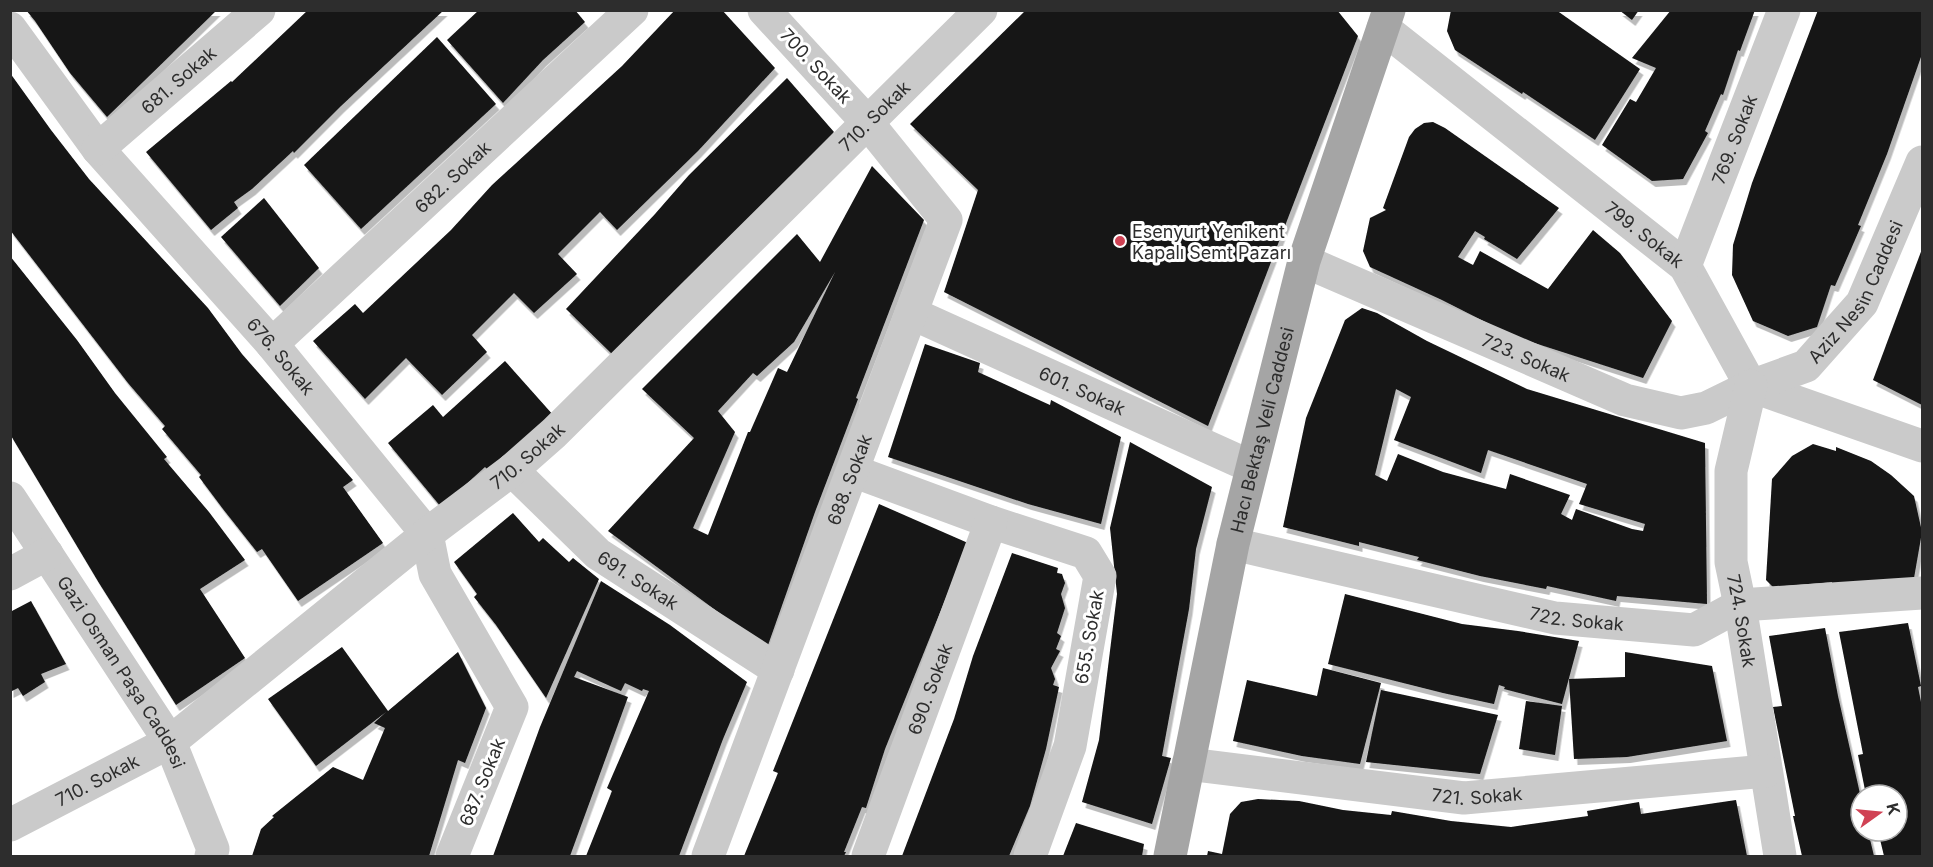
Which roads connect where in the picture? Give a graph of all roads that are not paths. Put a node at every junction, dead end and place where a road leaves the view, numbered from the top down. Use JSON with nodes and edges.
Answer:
{"nodes":[{"id":1,"x":259,"y":10,"type":"edge"},
{"id":2,"x":632,"y":10,"type":"edge"},
{"id":3,"x":765,"y":10,"type":"edge"},
{"id":4,"x":981,"y":10,"type":"edge"},
{"id":5,"x":1784,"y":10,"type":"edge"},
{"id":6,"x":1387,"y":15,"type":"edge"},
{"id":7,"x":10,"y":28,"type":"edge"},
{"id":8,"x":867,"y":122,"type":"junction"},
{"id":9,"x":98,"y":149,"type":"junction"},
{"id":10,"x":1923,"y":162,"type":"edge"},
{"id":11,"x":1304,"y":261,"type":"junction"},
{"id":12,"x":1685,"y":266,"type":"junction"},
{"id":13,"x":911,"y":313,"type":"junction"},
{"id":14,"x":272,"y":344,"type":"junction"},
{"id":15,"x":1751,"y":386,"type":"junction"},
{"id":16,"x":1923,"y":446,"type":"edge"},
{"id":17,"x":1252,"y":467,"type":"junction"},
{"id":18,"x":512,"y":470,"type":"junction"},
{"id":19,"x":853,"y":471,"type":"junction"},
{"id":20,"x":10,"y":498,"type":"edge"},
{"id":21,"x":992,"y":522,"type":"junction"},
{"id":22,"x":427,"y":534,"type":"junction"},
{"id":23,"x":1233,"y":544,"type":"junction"},
{"id":24,"x":47,"y":554,"type":"junction"},
{"id":25,"x":10,"y":574,"type":"edge"},
{"id":26,"x":1923,"y":594,"type":"edge"},
{"id":27,"x":1740,"y":605,"type":"junction"},
{"id":28,"x":778,"y":670,"type":"junction"},
{"id":29,"x":512,"y":707,"type":"joint"},
{"id":30,"x":170,"y":742,"type":"junction"},
{"id":31,"x":1188,"y":764,"type":"junction"},
{"id":32,"x":1766,"y":771,"type":"junction"},
{"id":33,"x":10,"y":825,"type":"edge"},
{"id":34,"x":211,"y":856,"type":"edge"},
{"id":35,"x":452,"y":856,"type":"edge"},
{"id":36,"x":708,"y":856,"type":"edge"},
{"id":37,"x":868,"y":856,"type":"edge"},
{"id":38,"x":1030,"y":856,"type":"edge"},
{"id":39,"x":1170,"y":856,"type":"edge"},
{"id":40,"x":1780,"y":856,"type":"edge"}],
"edges":[{"from":1,"to":9,"type":"street","name":"681. Sokak"},
{"from":2,"to":14,"type":"street","name":"682. Sokak"},
{"from":3,"to":8,"type":"street","name":"700. Sokak"},
{"from":4,"to":8,"type":"street","name":"710. Sokak"},
{"from":5,"to":12,"type":"street","name":"769. Sokak"},
{"from":6,"to":11,"type":"main road","name":"Hacı Bektaş Veli Caddesi"},
{"from":6,"to":12,"type":"street","name":"799. Sokak"},
{"from":7,"to":9,"type":"street","name":"676. Sokak"},
{"from":8,"to":13,"type":"street","name":"688. Sokak"},
{"from":8,"to":18,"type":"street","name":"710. Sokak"},
{"from":9,"to":14,"type":"street","name":"676. Sokak"},
{"from":10,"to":15,"type":"street","name":"Aziz Nesin Caddesi"},
{"from":11,"to":15,"type":"street","name":"723. Sokak"},
{"from":11,"to":17,"type":"main road","name":"Hacı Bektaş Veli Caddesi"},
{"from":12,"to":15,"type":"street","name":"799. Sokak"},
{"from":13,"to":17,"type":"street","name":"601. Sokak"},
{"from":13,"to":19,"type":"street","name":"688. Sokak"},
{"from":14,"to":22,"type":"street","name":"676. Sokak"},
{"from":15,"to":16,"type":"street"},
{"from":15,"to":27,"type":"street","name":"724. Sokak"},
{"from":17,"to":23,"type":"main road","name":"Hacı Bektaş Veli Caddesi"},
{"from":18,"to":22,"type":"street","name":"710. Sokak"},
{"from":18,"to":28,"type":"street","name":"691. Sokak"},
{"from":19,"to":21,"type":"street","name":"655. Sokak"},
{"from":19,"to":28,"type":"street","name":"688. Sokak"},
{"from":20,"to":24,"type":"street","name":"Gazi Osman Paşa Caddesi"},
{"from":21,"to":37,"type":"street","name":"690. Sokak"},
{"from":21,"to":38,"type":"street","name":"655. Sokak"},
{"from":22,"to":29,"type":"street","name":"676. Sokak"},
{"from":22,"to":30,"type":"street","name":"710. Sokak"},
{"from":23,"to":27,"type":"street","name":"722. Sokak"},
{"from":23,"to":31,"type":"main road","name":"Hacı Bektaş Veli Caddesi"},
{"from":24,"to":25,"type":"street"},
{"from":24,"to":30,"type":"street","name":"Gazi Osman Paşa Caddesi"},
{"from":26,"to":27,"type":"street","name":"722. Sokak"},
{"from":27,"to":32,"type":"street","name":"724. Sokak"},
{"from":28,"to":36,"type":"street","name":"688. Sokak"},
{"from":29,"to":35,"type":"street","name":"687. Sokak"},
{"from":30,"to":33,"type":"street","name":"710. Sokak"},
{"from":30,"to":34,"type":"street","name":"Gazi Osman Paşa Caddesi"},
{"from":31,"to":32,"type":"street","name":"721. Sokak"},
{"from":31,"to":39,"type":"main road","name":"Hacı Bektaş Veli Caddesi"},
{"from":32,"to":40,"type":"street","name":"724. Sokak"}]}
